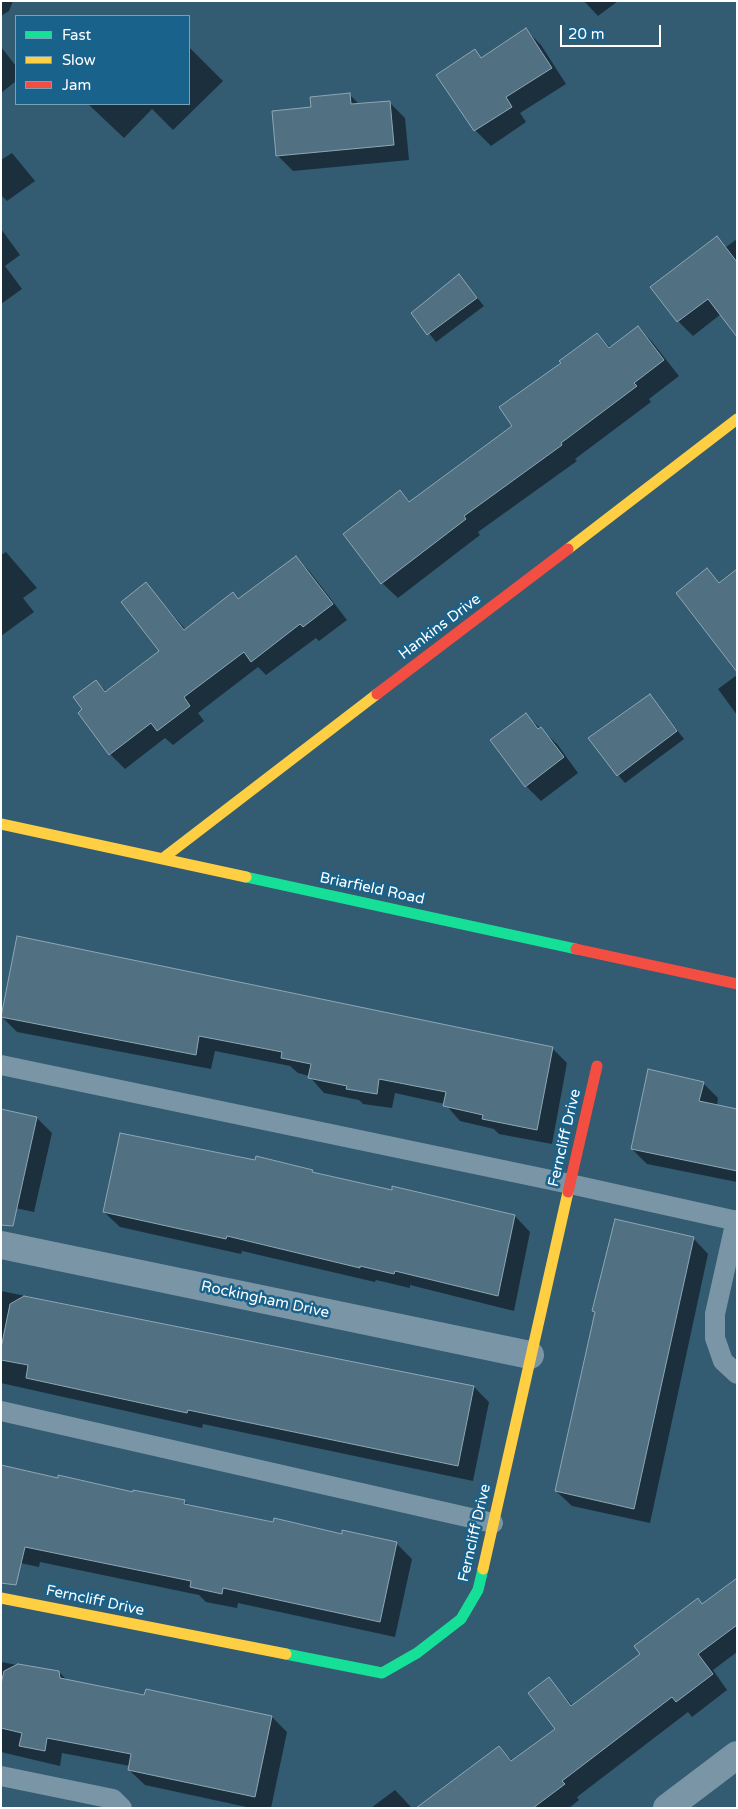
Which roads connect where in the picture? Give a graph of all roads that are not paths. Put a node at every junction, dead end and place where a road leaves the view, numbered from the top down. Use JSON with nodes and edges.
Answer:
{"nodes":[{"id":1,"x":737,"y":419,"type":"edge"},
{"id":2,"x":1,"y":824,"type":"edge"},
{"id":3,"x":162,"y":859,"type":"junction"},
{"id":4,"x":737,"y":984,"type":"edge"},
{"id":5,"x":1,"y":1065,"type":"edge"},
{"id":6,"x":596,"y":1066,"type":"dead end"},
{"id":7,"x":570,"y":1184,"type":"junction"},
{"id":8,"x":736,"y":1221,"type":"edge"},
{"id":9,"x":1,"y":1245,"type":"edge"},
{"id":10,"x":530,"y":1355,"type":"junction"},
{"id":11,"x":737,"y":1374,"type":"edge"},
{"id":12,"x":1,"y":1411,"type":"edge"},
{"id":13,"x":494,"y":1523,"type":"junction"},
{"id":14,"x":1,"y":1598,"type":"edge"},
{"id":15,"x":737,"y":1755,"type":"edge"},
{"id":16,"x":1,"y":1776,"type":"edge"},
{"id":17,"x":122,"y":1808,"type":"edge"},
{"id":18,"x":667,"y":1808,"type":"edge"}],
"edges":[{"from":1,"to":3,"type":"street","name":"Hankins Drive"},
{"from":2,"to":3,"type":"street","name":"Briarfield Road"},
{"from":3,"to":4,"type":"street","name":"Briarfield Road"},
{"from":5,"to":7,"type":"lane"},
{"from":6,"to":7,"type":"street","name":"Ferncliff Drive"},
{"from":7,"to":8,"type":"lane"},
{"from":7,"to":10,"type":"street","name":"Ferncliff Drive"},
{"from":8,"to":11,"type":"lane"},
{"from":9,"to":10,"type":"street","name":"Rockingham Drive"},
{"from":10,"to":13,"type":"street","name":"Ferncliff Drive"},
{"from":12,"to":13,"type":"lane"},
{"from":13,"to":14,"type":"street","name":"Ferncliff Drive"},
{"from":15,"to":18,"type":"street"},
{"from":16,"to":17,"type":"lane"}]}
